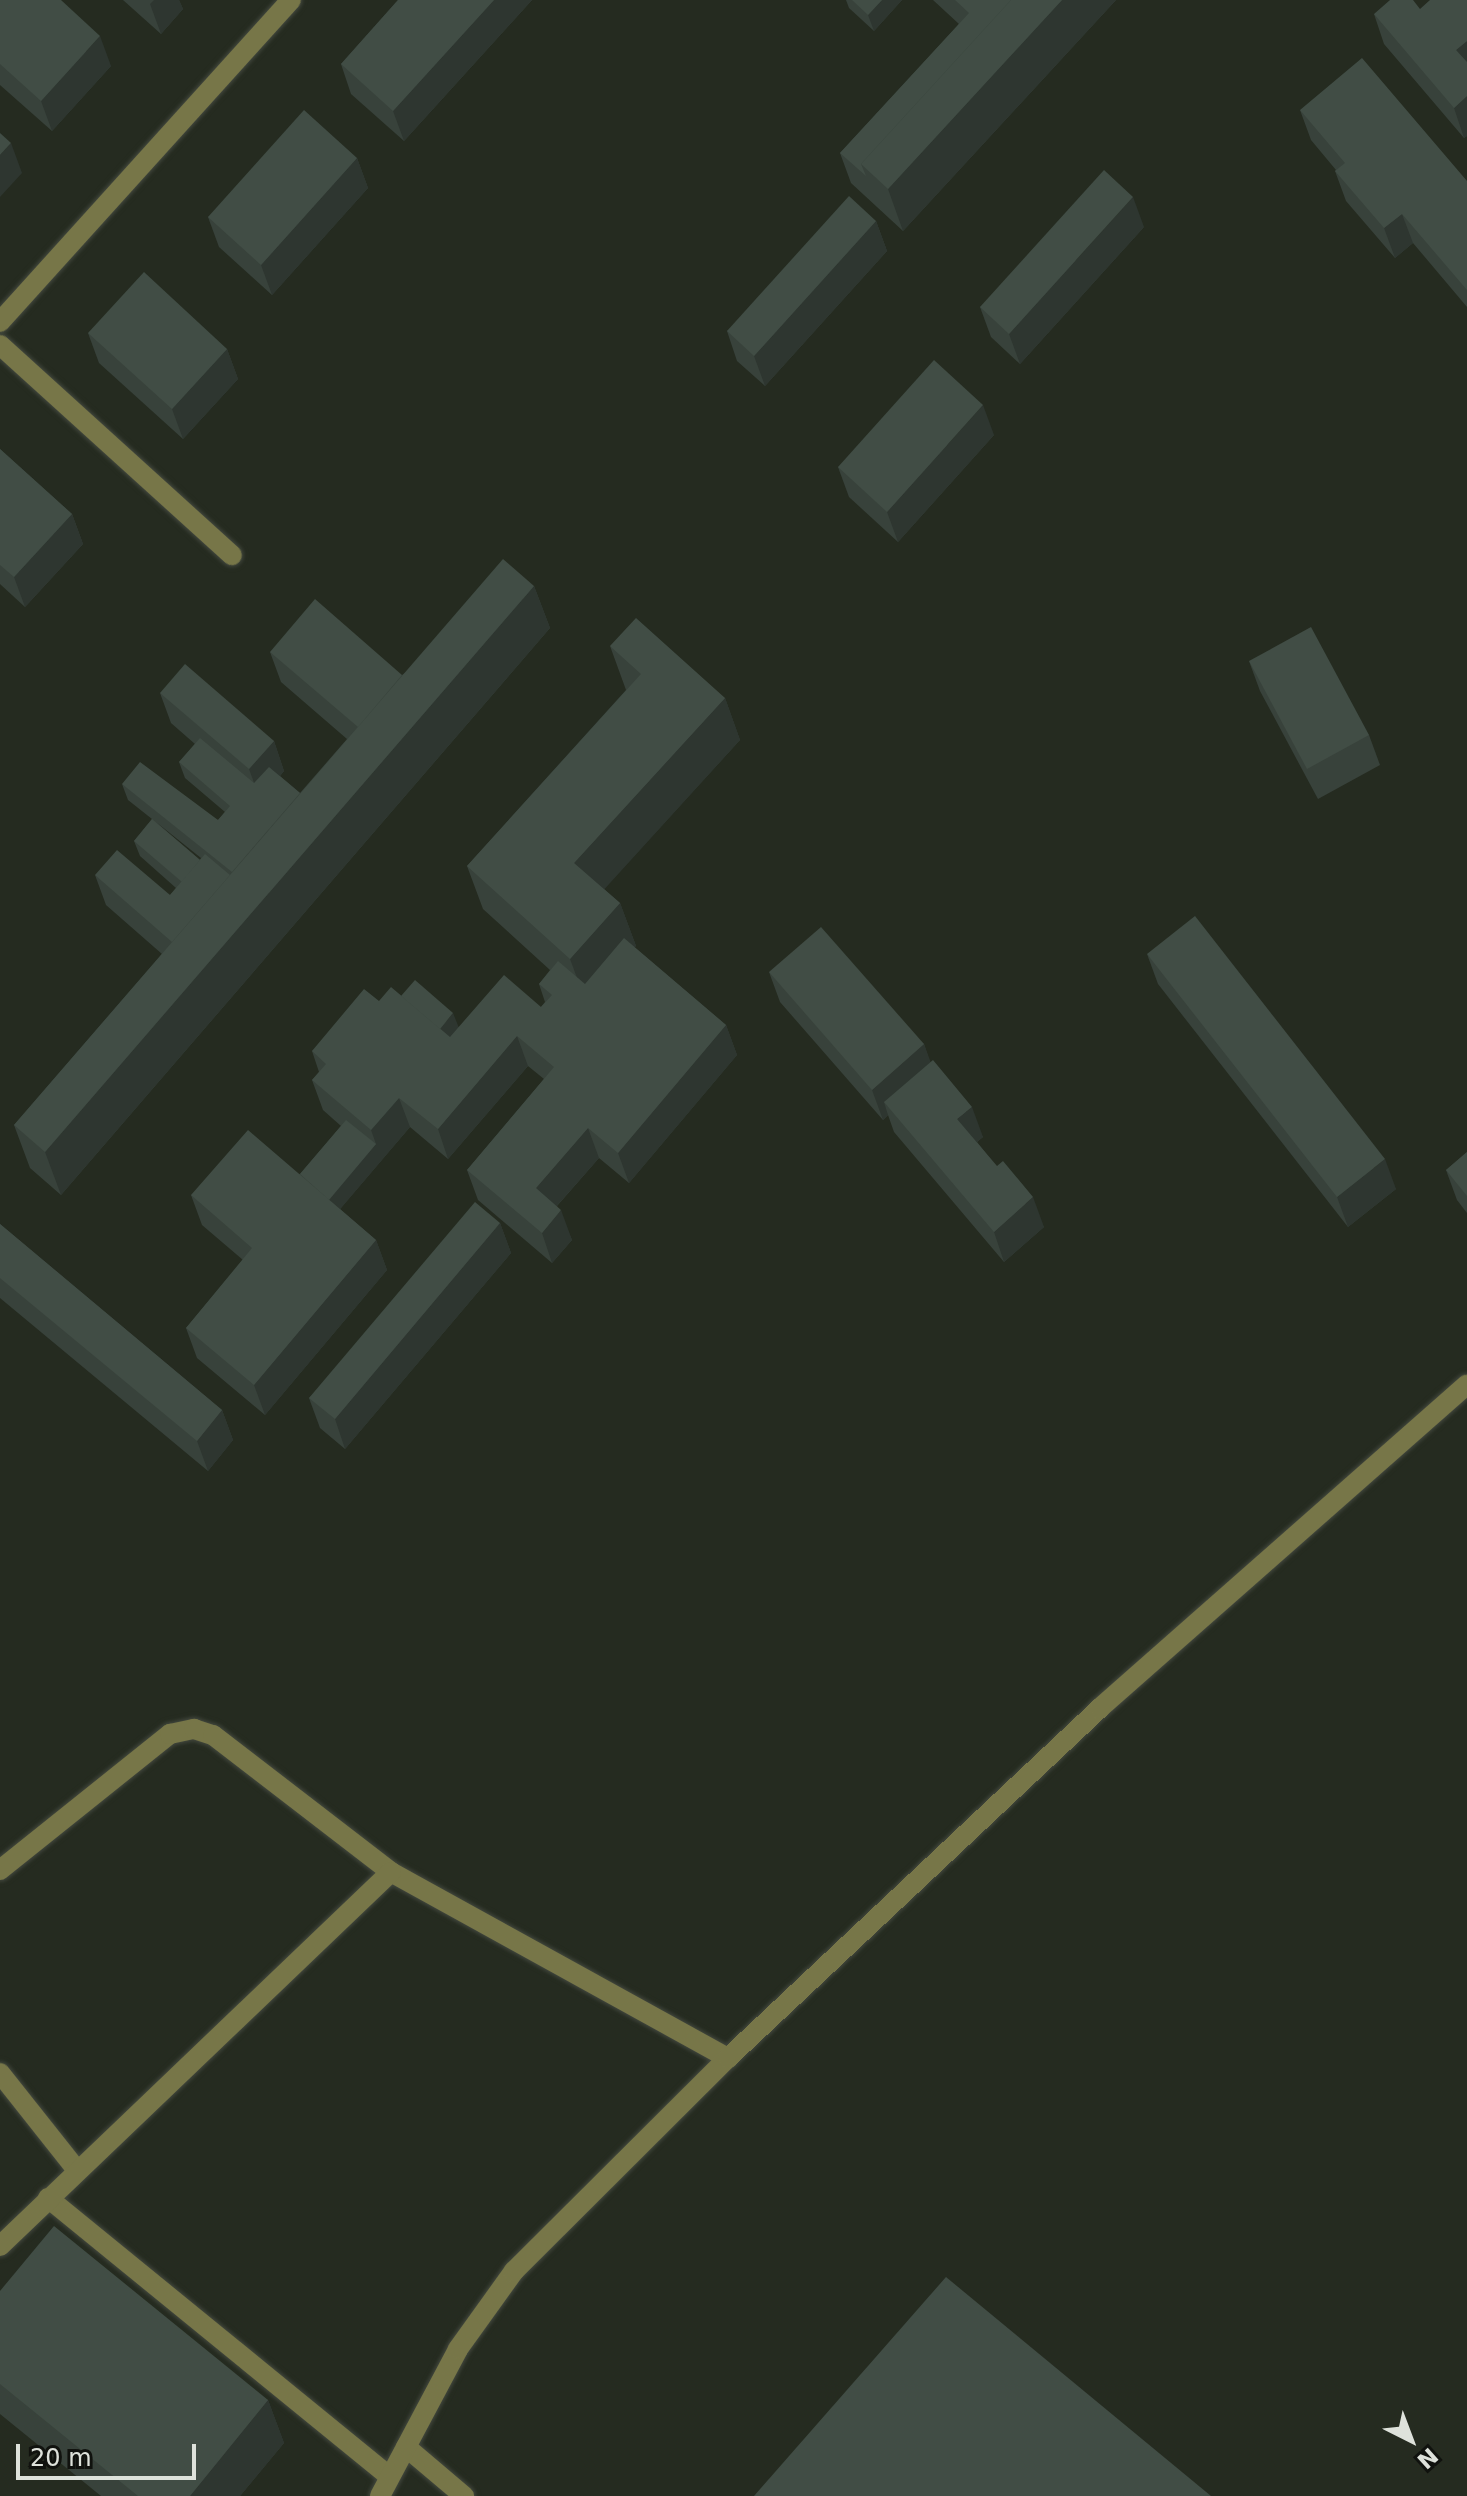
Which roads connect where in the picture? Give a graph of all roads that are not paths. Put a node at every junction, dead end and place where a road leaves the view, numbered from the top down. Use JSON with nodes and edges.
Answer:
{"nodes":[{"id":1,"x":291,"y":0,"type":"edge"},
{"id":2,"x":0,"y":322,"type":"edge"},
{"id":3,"x":0,"y":345,"type":"edge"},
{"id":4,"x":232,"y":555,"type":"dead end"},
{"id":5,"x":1467,"y":1385,"type":"edge"},
{"id":6,"x":0,"y":1870,"type":"edge"},
{"id":7,"x":391,"y":1872,"type":"junction"},
{"id":8,"x":728,"y":2058,"type":"junction"},
{"id":9,"x":0,"y":2073,"type":"edge"},
{"id":10,"x":76,"y":2169,"type":"junction"},
{"id":11,"x":48,"y":2198,"type":"junction"},
{"id":12,"x":0,"y":2246,"type":"edge"},
{"id":13,"x":406,"y":2447,"type":"junction"},
{"id":14,"x":390,"y":2477,"type":"junction"},
{"id":15,"x":380,"y":2496,"type":"edge"},
{"id":16,"x":464,"y":2496,"type":"edge"}],
"edges":[{"from":1,"to":2,"type":"street"},
{"from":3,"to":4,"type":"street"},
{"from":5,"to":8,"type":"street"},
{"from":6,"to":7,"type":"street"},
{"from":7,"to":8,"type":"street"},
{"from":7,"to":10,"type":"street"},
{"from":8,"to":13,"type":"street"},
{"from":9,"to":10,"type":"street"},
{"from":10,"to":11,"type":"street"},
{"from":11,"to":12,"type":"street"},
{"from":11,"to":14,"type":"street"},
{"from":13,"to":14,"type":"street"},
{"from":13,"to":16,"type":"street"},
{"from":14,"to":15,"type":"street"}]}
